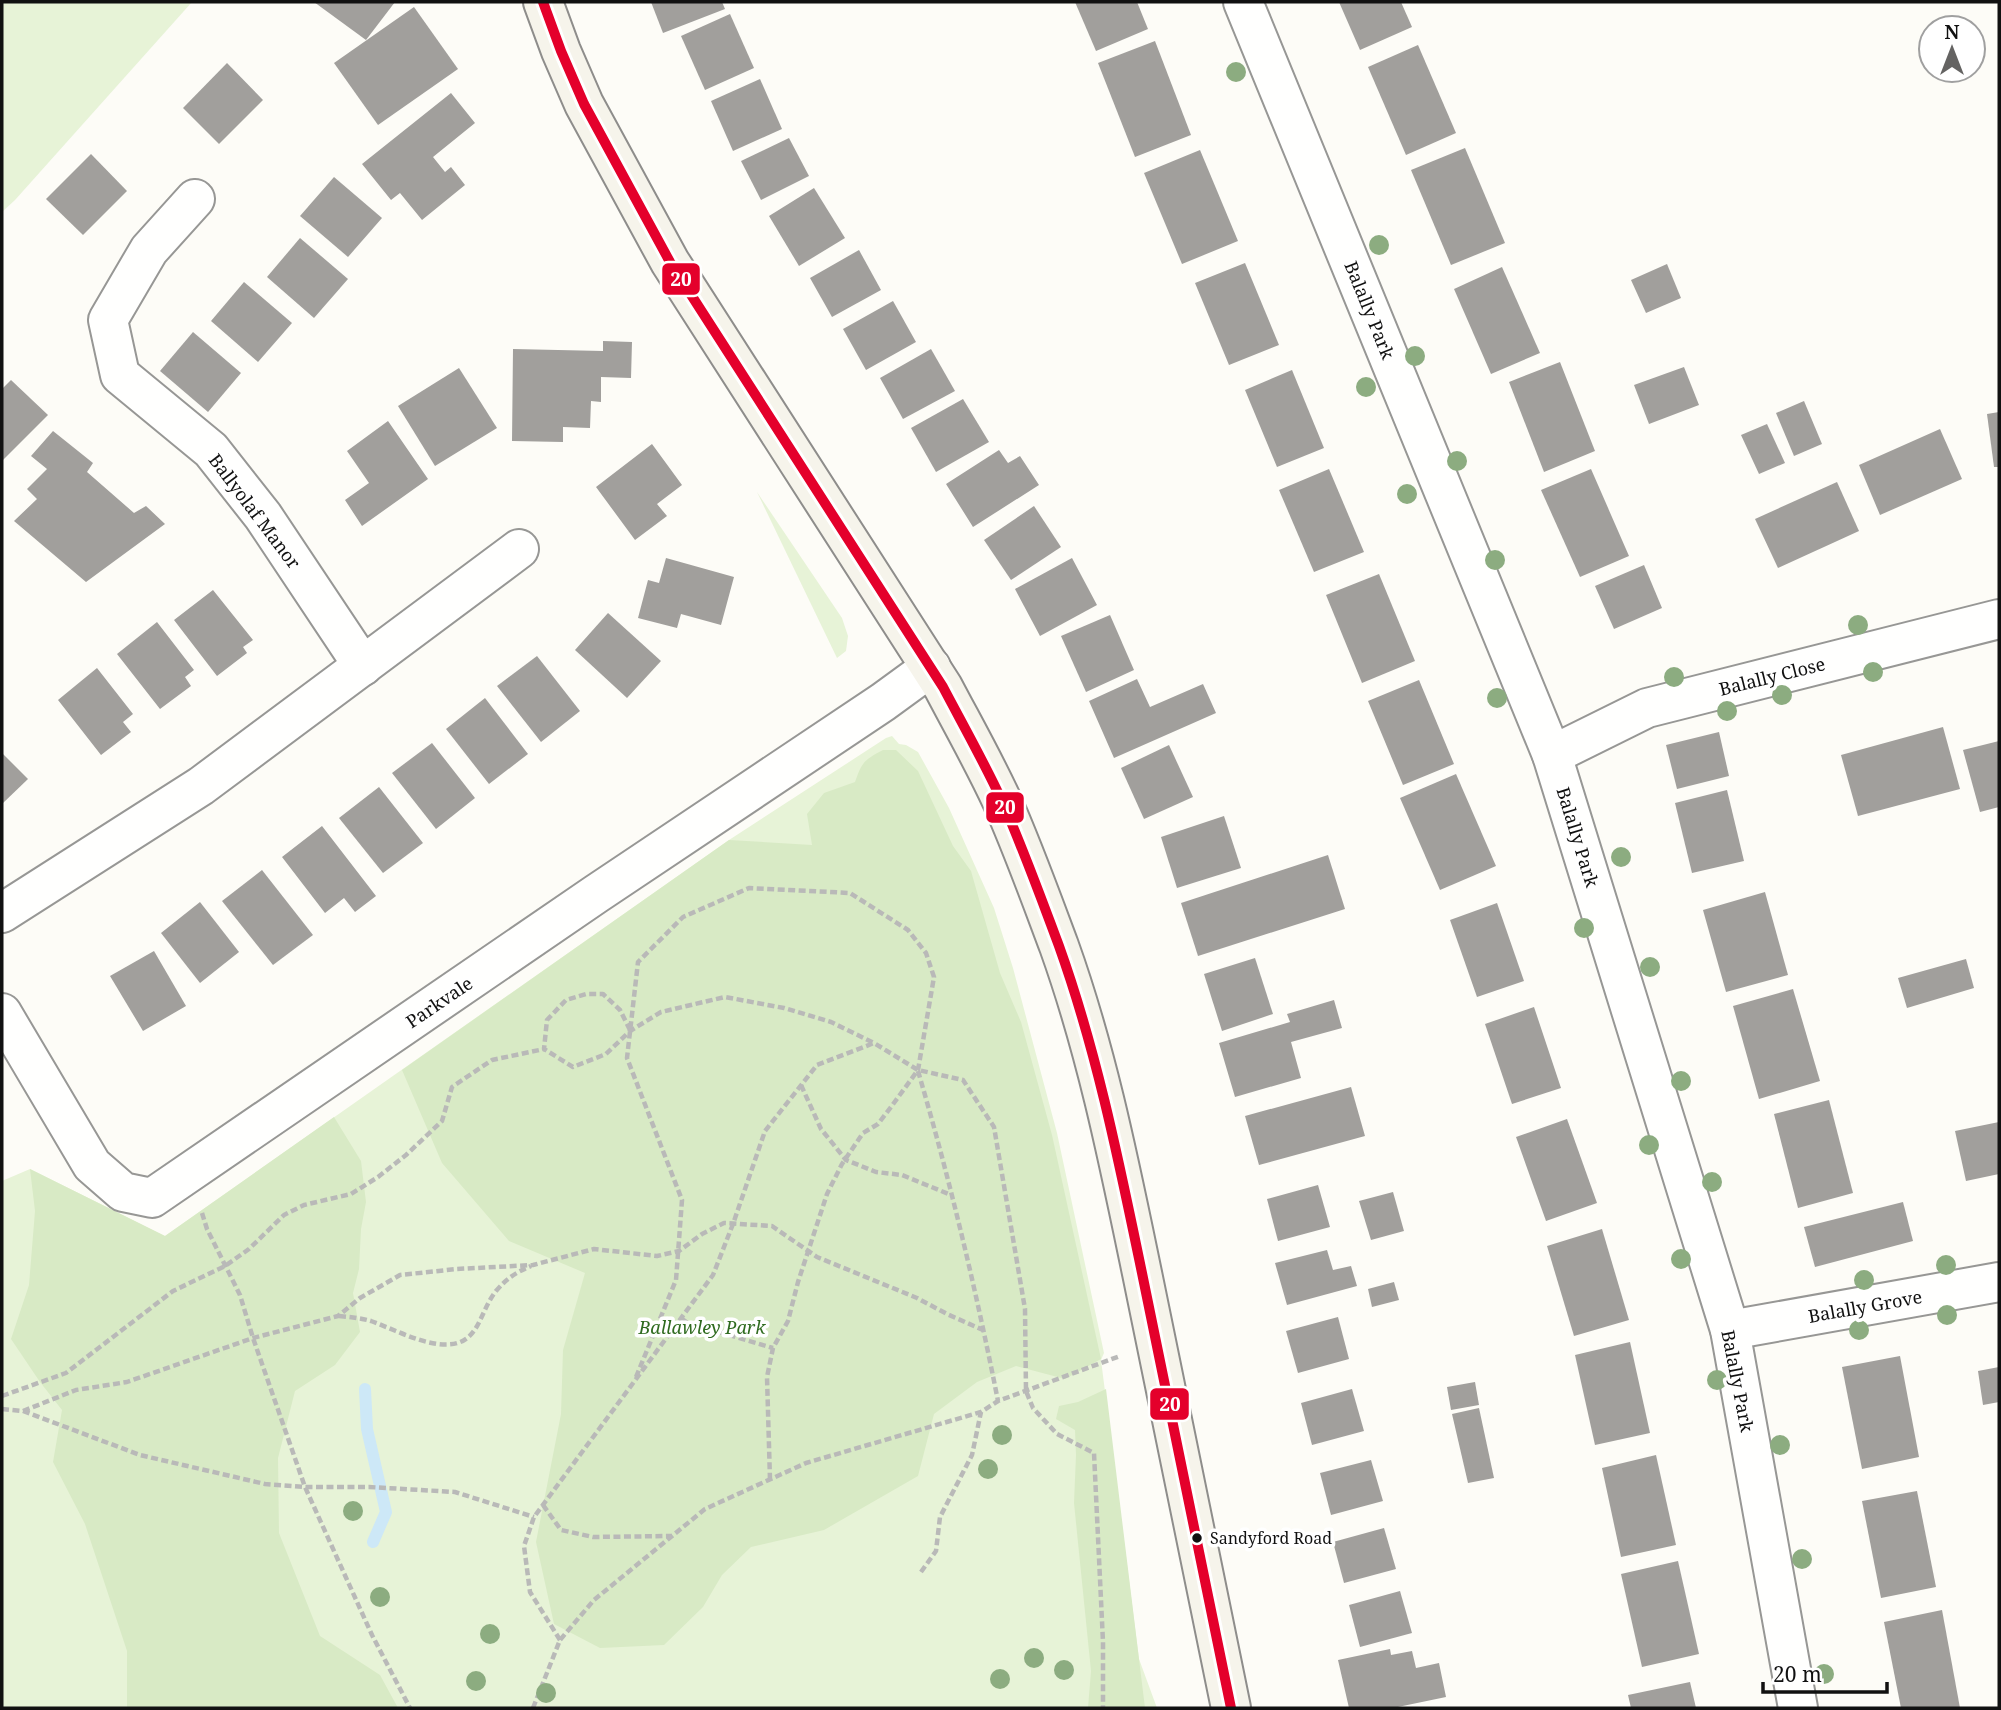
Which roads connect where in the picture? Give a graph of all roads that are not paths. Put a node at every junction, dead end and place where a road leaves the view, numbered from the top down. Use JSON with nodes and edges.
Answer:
{"nodes":[{"id":1,"x":543,"y":2,"type":"edge"},
{"id":2,"x":1243,"y":2,"type":"edge"},
{"id":3,"x":195,"y":199,"type":"dead end"},
{"id":4,"x":519,"y":550,"type":"dead end"},
{"id":5,"x":1999,"y":619,"type":"edge"},
{"id":6,"x":363,"y":666,"type":"junction"},
{"id":7,"x":931,"y":667,"type":"junction"},
{"id":8,"x":1552,"y":755,"type":"junction"},
{"id":9,"x":2,"y":913,"type":"edge"},
{"id":10,"x":2,"y":1013,"type":"edge"},
{"id":11,"x":1999,"y":1282,"type":"edge"},
{"id":12,"x":1730,"y":1330,"type":"junction"},
{"id":13,"x":1231,"y":1708,"type":"edge"},
{"id":14,"x":1798,"y":1708,"type":"edge"}],
"edges":[{"from":1,"to":7,"type":"main road"},
{"from":2,"to":8,"type":"street","name":"Balally Park"},
{"from":3,"to":6,"type":"street","name":"Ballyolaf Manor"},
{"from":4,"to":6,"type":"street"},
{"from":5,"to":8,"type":"street","name":"Balally Close"},
{"from":6,"to":9,"type":"street"},
{"from":7,"to":10,"type":"street","name":"Parkvale"},
{"from":7,"to":13,"type":"main road"},
{"from":8,"to":12,"type":"street","name":"Balally Park"},
{"from":11,"to":12,"type":"street","name":"Balally Grove"},
{"from":12,"to":14,"type":"street","name":"Balally Park"}]}
